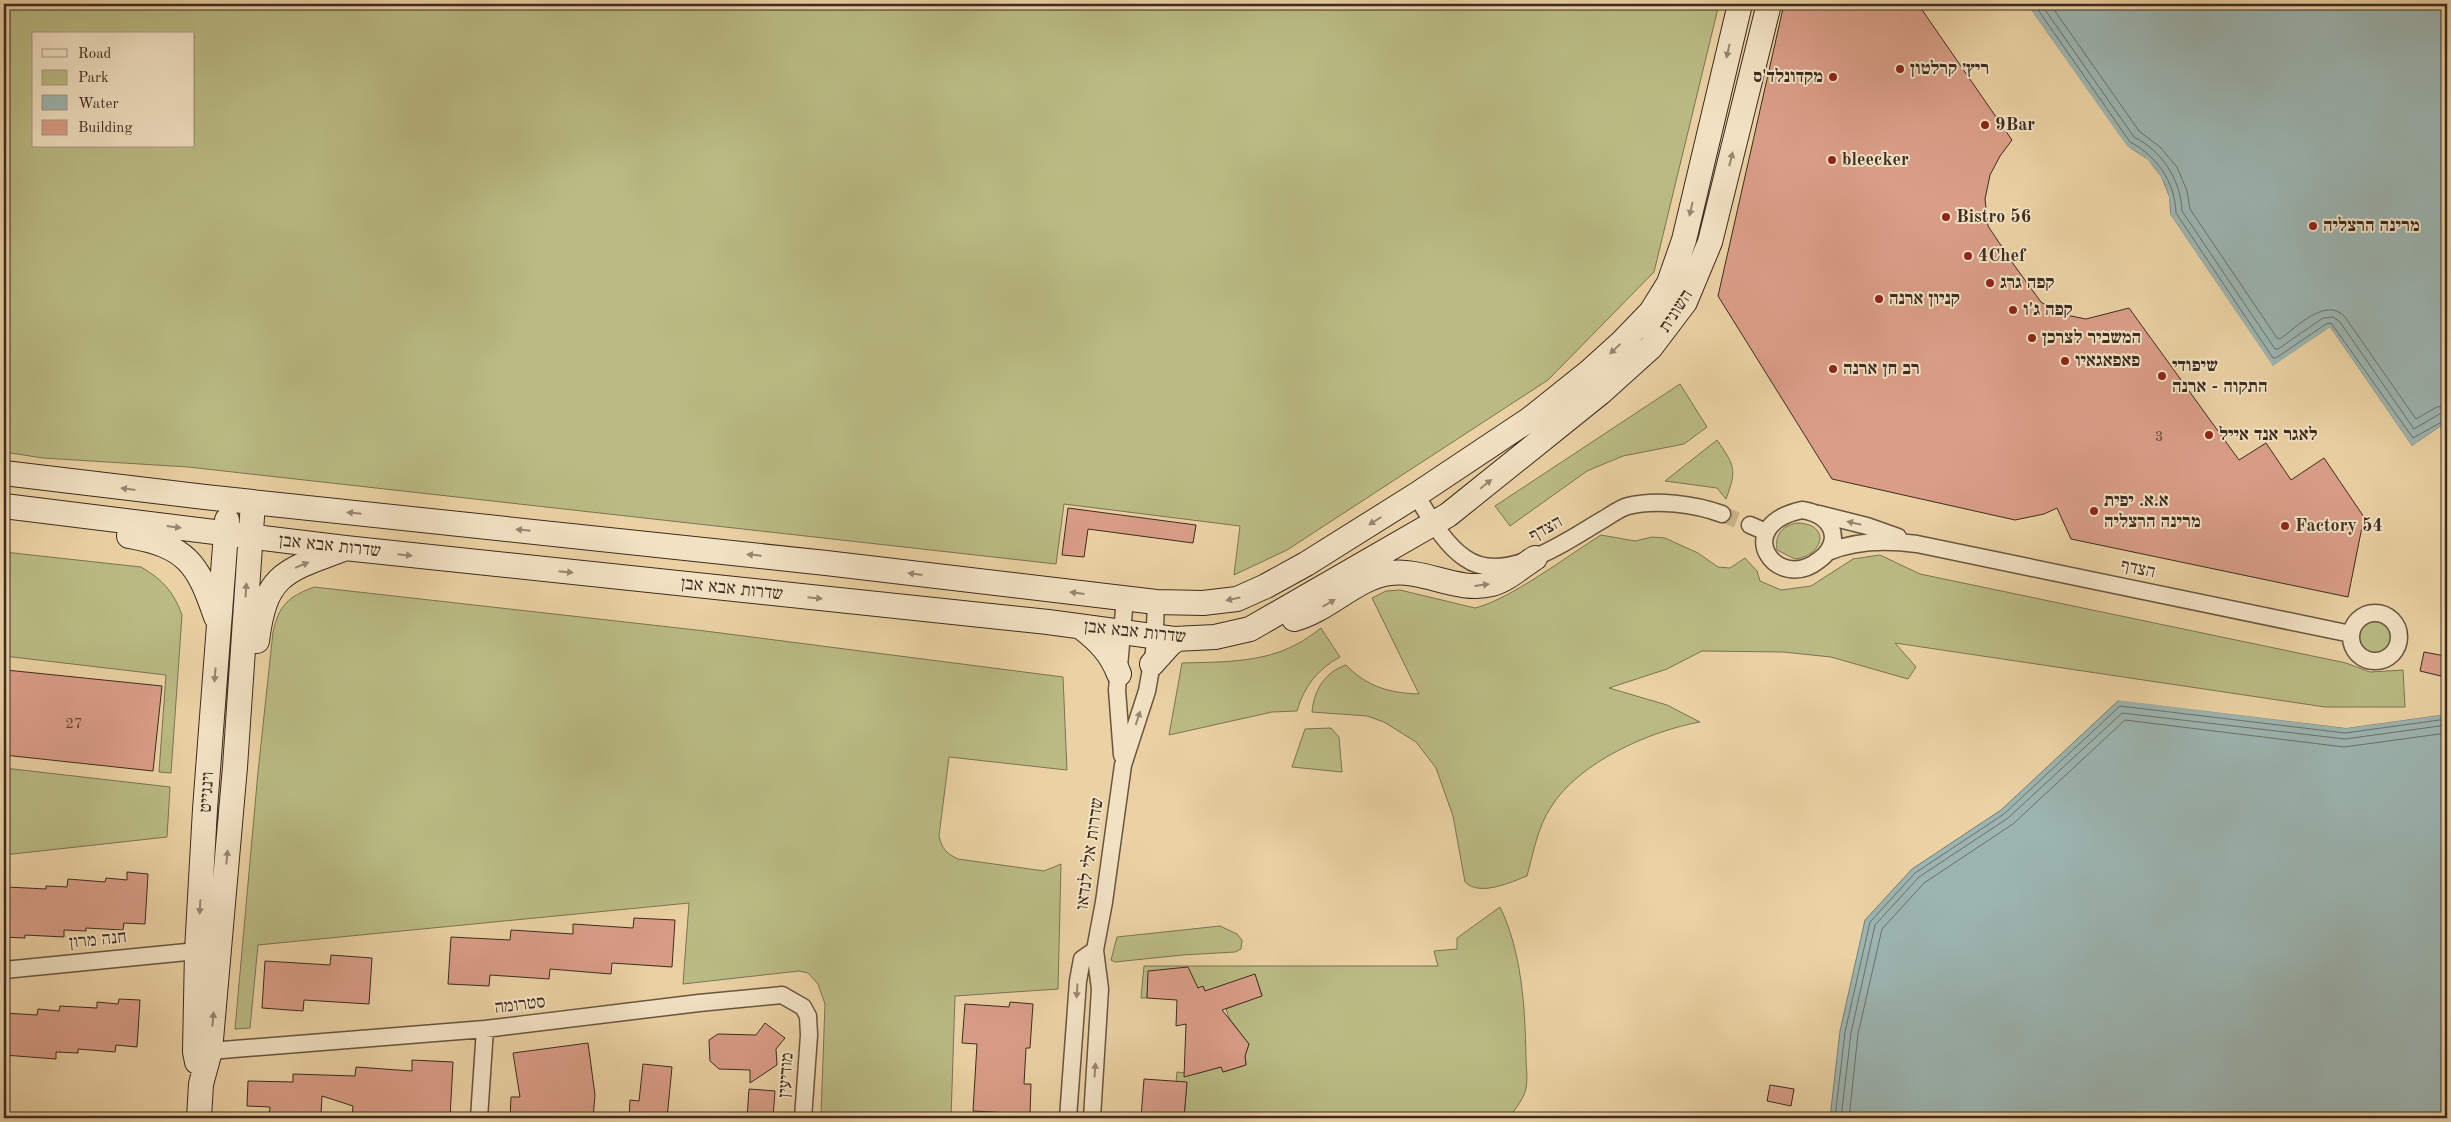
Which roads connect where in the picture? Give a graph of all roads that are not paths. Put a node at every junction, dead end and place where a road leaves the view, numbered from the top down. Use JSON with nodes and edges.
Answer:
{"nodes":[{"id":1,"x":1740,"y":4,"type":"edge"},
{"id":2,"x":1769,"y":4,"type":"edge"},
{"id":3,"x":4,"y":473,"type":"edge"},
{"id":4,"x":1416,"y":495,"type":"junction"},
{"id":5,"x":229,"y":500,"type":"junction"},
{"id":6,"x":252,"y":502,"type":"junction"},
{"id":7,"x":4,"y":506,"type":"edge"},
{"id":8,"x":1722,"y":514,"type":"tunnel mouth"},
{"id":9,"x":1818,"y":514,"type":"junction"},
{"id":10,"x":69,"y":515,"type":"junction"},
{"id":11,"x":1433,"y":522,"type":"junction"},
{"id":12,"x":1750,"y":525,"type":"tunnel mouth"},
{"id":13,"x":1766,"y":532,"type":"junction"},
{"id":14,"x":226,"y":534,"type":"junction"},
{"id":15,"x":250,"y":537,"type":"junction"},
{"id":16,"x":1917,"y":544,"type":"junction"},
{"id":17,"x":345,"y":548,"type":"junction"},
{"id":18,"x":1828,"y":552,"type":"junction"},
{"id":19,"x":1535,"y":558,"type":"junction"},
{"id":20,"x":1125,"y":598,"type":"junction"},
{"id":21,"x":1156,"y":602,"type":"junction"},
{"id":22,"x":219,"y":626,"type":"junction"},
{"id":23,"x":1081,"y":627,"type":"junction"},
{"id":24,"x":1250,"y":629,"type":"junction"},
{"id":25,"x":1123,"y":633,"type":"junction"},
{"id":26,"x":2351,"y":634,"type":"dead end"},
{"id":27,"x":1154,"y":635,"type":"junction"},
{"id":28,"x":1178,"y":638,"type":"junction"},
{"id":29,"x":1152,"y":664,"type":"junction"},
{"id":30,"x":1119,"y":674,"type":"junction"},
{"id":31,"x":1122,"y":764,"type":"junction"},
{"id":32,"x":235,"y":767,"type":"junction"},
{"id":33,"x":197,"y":950,"type":"junction"},
{"id":34,"x":1095,"y":950,"type":"junction"},
{"id":35,"x":4,"y":970,"type":"edge"},
{"id":36,"x":485,"y":1029,"type":"junction"},
{"id":37,"x":809,"y":1035,"type":"joint"},
{"id":38,"x":210,"y":1051,"type":"junction"},
{"id":39,"x":201,"y":1084,"type":"junction"},
{"id":40,"x":199,"y":1118,"type":"edge"},
{"id":41,"x":479,"y":1118,"type":"edge"},
{"id":42,"x":803,"y":1118,"type":"edge"},
{"id":43,"x":1068,"y":1118,"type":"edge"},
{"id":44,"x":1092,"y":1118,"type":"edge"}],
"edges":[{"from":1,"to":4,"type":"street","name":"השונית","one_way":true},
{"from":11,"to":2,"type":"street","name":"השונית","one_way":true},
{"from":5,"to":3,"type":"street","name":"שדרות אבא אבן","one_way":true},
{"from":4,"to":11,"type":"street","name":"הצדף"},
{"from":4,"to":21,"type":"street","name":"שדרות אבא אבן","one_way":true},
{"from":5,"to":6,"type":"street","name":"שדרות אבא אבן"},
{"from":5,"to":14,"type":"street","name":"וינגייט"},
{"from":6,"to":15,"type":"street","name":"וינגייט"},
{"from":20,"to":6,"type":"street","name":"שדרות אבא אבן","one_way":true},
{"from":7,"to":10,"type":"street","name":"שדרות אבא אבן"},
{"from":8,"to":19,"type":"street","name":"הצדף"},
{"from":9,"to":13,"type":"street","name":"הצדף"},
{"from":16,"to":9,"type":"street","name":"הצדף","one_way":true},
{"from":9,"to":18,"type":"street"},
{"from":10,"to":14,"type":"street","name":"שדרות אבא אבן","one_way":true},
{"from":10,"to":22,"type":"street"},
{"from":11,"to":19,"type":"street","name":"הצדף"},
{"from":11,"to":24,"type":"street","name":"שדרות אבא אבן"},
{"from":12,"to":13,"type":"street"},
{"from":13,"to":18,"type":"street","name":"הצדף"},
{"from":14,"to":15,"type":"street","name":"שדרות אבא אבן"},
{"from":14,"to":22,"type":"street","name":"וינגייט"},
{"from":15,"to":17,"type":"street","name":"שדרות אבא אבן"},
{"from":32,"to":15,"type":"street","name":"וינגייט","one_way":true},
{"from":16,"to":18,"type":"street","name":"הצדף"},
{"from":16,"to":26,"type":"street","name":"הצדף"},
{"from":17,"to":23,"type":"street","name":"שדרות אבא אבן","one_way":true},
{"from":32,"to":17,"type":"street","one_way":true},
{"from":24,"to":19,"type":"street","one_way":true},
{"from":20,"to":21,"type":"street","name":"שדרות אבא אבן"},
{"from":20,"to":25,"type":"street","name":"שדרות אלי לנדאו"},
{"from":21,"to":27,"type":"street","name":"שדרות אלי לנדאו"},
{"from":22,"to":33,"type":"street","name":"וינגייט","one_way":true},
{"from":23,"to":25,"type":"street","name":"שדרות אבא אבן"},
{"from":23,"to":30,"type":"street"},
{"from":24,"to":28,"type":"street","name":"שדרות אבא אבן"},
{"from":25,"to":27,"type":"street","name":"שדרות אבא אבן"},
{"from":25,"to":30,"type":"street","name":"שדרות אלי לנדאו"},
{"from":27,"to":28,"type":"street","name":"שדרות אבא אבן"},
{"from":27,"to":29,"type":"street","name":"שדרות אלי לנדאו"},
{"from":28,"to":29,"type":"street"},
{"from":31,"to":29,"type":"street","name":"שדרות אלי לנדאו","one_way":true},
{"from":30,"to":31,"type":"street","name":"שדרות אלי לנדאו"},
{"from":31,"to":34,"type":"street","name":"שדרות אלי לנדאו"},
{"from":38,"to":32,"type":"street","name":"וינגייט","one_way":true},
{"from":33,"to":35,"type":"street","name":"חנה מרון"},
{"from":33,"to":39,"type":"street","name":"וינגייט"},
{"from":34,"to":43,"type":"street","name":"שדרות אלי לנדאו","one_way":true},
{"from":44,"to":34,"type":"street","name":"שדרות אלי לנדאו","one_way":true},
{"from":36,"to":37,"type":"street","name":"סטרומה"},
{"from":36,"to":38,"type":"street","name":"סטרומה"},
{"from":36,"to":41,"type":"street"},
{"from":37,"to":42,"type":"street","name":"מודיעין"},
{"from":38,"to":39,"type":"street","name":"וינגייט"},
{"from":39,"to":40,"type":"street","name":"וינגייט"}]}
